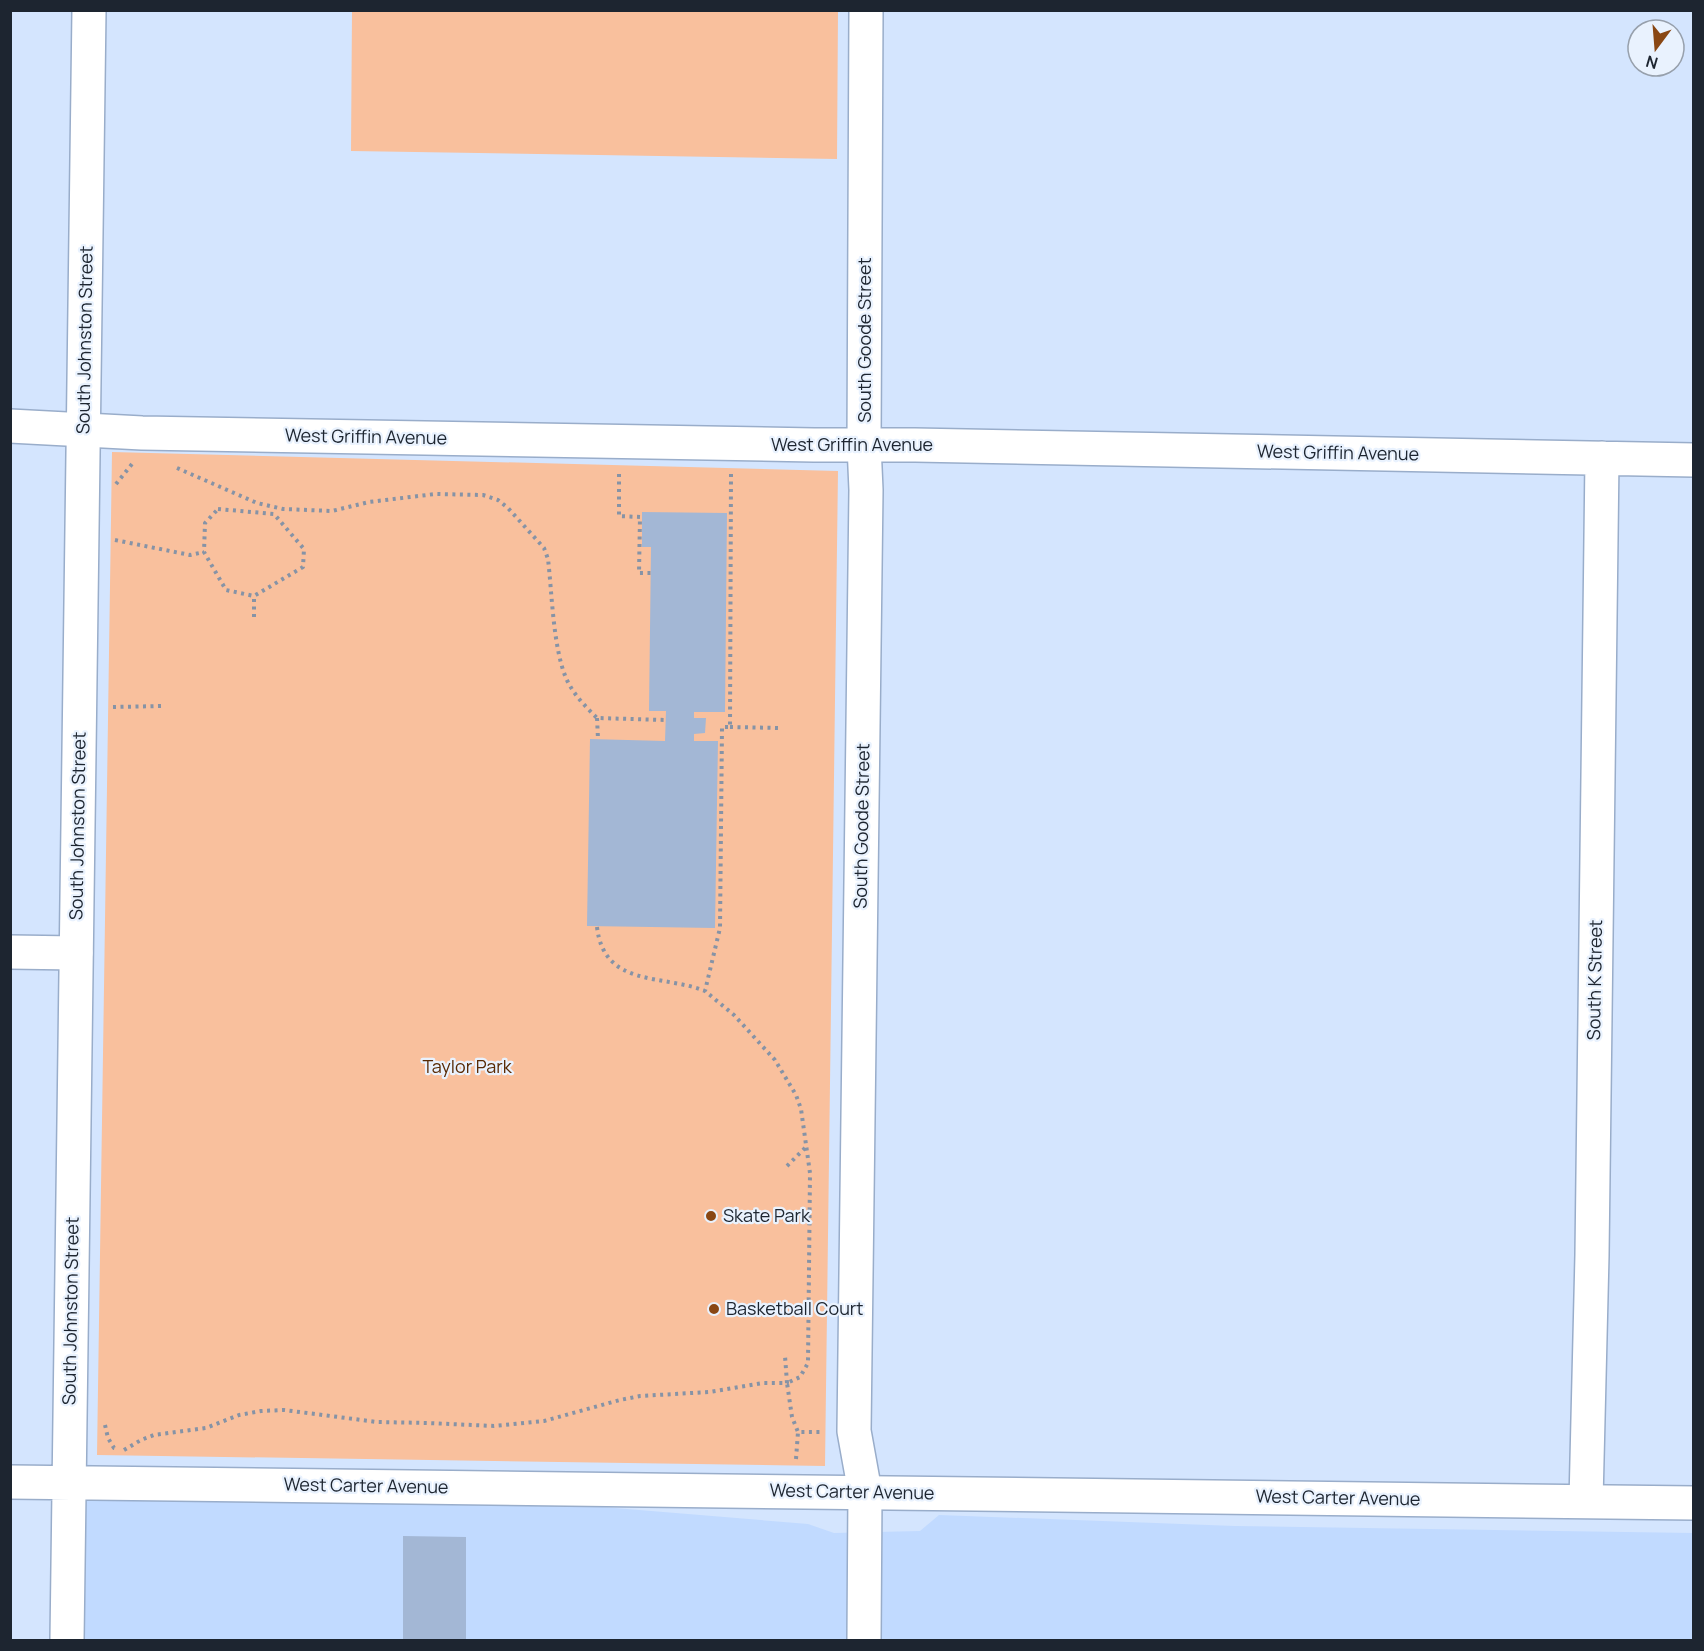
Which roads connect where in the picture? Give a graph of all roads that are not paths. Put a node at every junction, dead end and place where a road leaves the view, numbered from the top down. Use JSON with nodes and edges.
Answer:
{"nodes":[{"id":1,"x":89,"y":10,"type":"edge"},
{"id":2,"x":866,"y":10,"type":"edge"},
{"id":3,"x":10,"y":426,"type":"edge"},
{"id":4,"x":84,"y":430,"type":"junction"},
{"id":5,"x":864,"y":445,"type":"junction"},
{"id":6,"x":1602,"y":458,"type":"junction"},
{"id":7,"x":1694,"y":460,"type":"edge"},
{"id":8,"x":10,"y":952,"type":"edge"},
{"id":9,"x":76,"y":953,"type":"junction"},
{"id":10,"x":10,"y":1482,"type":"edge"},
{"id":11,"x":69,"y":1483,"type":"junction"},
{"id":12,"x":866,"y":1492,"type":"junction"},
{"id":13,"x":1586,"y":1502,"type":"junction"},
{"id":14,"x":1694,"y":1503,"type":"edge"},
{"id":15,"x":67,"y":1641,"type":"edge"},
{"id":16,"x":864,"y":1641,"type":"edge"}],
"edges":[{"from":1,"to":4,"type":"street","name":"South Johnston Street"},
{"from":2,"to":5,"type":"street","name":"South Goode Street"},
{"from":3,"to":4,"type":"street","name":"West Griffin Avenue"},
{"from":4,"to":5,"type":"street","name":"West Griffin Avenue"},
{"from":4,"to":9,"type":"street","name":"South Johnston Street"},
{"from":5,"to":6,"type":"street","name":"West Griffin Avenue"},
{"from":5,"to":12,"type":"street","name":"South Goode Street"},
{"from":6,"to":7,"type":"street","name":"West Griffin Avenue"},
{"from":6,"to":13,"type":"street","name":"South K Street"},
{"from":8,"to":9,"type":"street"},
{"from":9,"to":11,"type":"street","name":"South Johnston Street"},
{"from":10,"to":11,"type":"street","name":"West Carter Avenue"},
{"from":11,"to":12,"type":"street","name":"West Carter Avenue"},
{"from":11,"to":15,"type":"street","name":"South Johnston Street"},
{"from":12,"to":13,"type":"street","name":"West Carter Avenue"},
{"from":12,"to":16,"type":"street","name":"South Goode Street"},
{"from":13,"to":14,"type":"street","name":"West Carter Avenue"}]}
